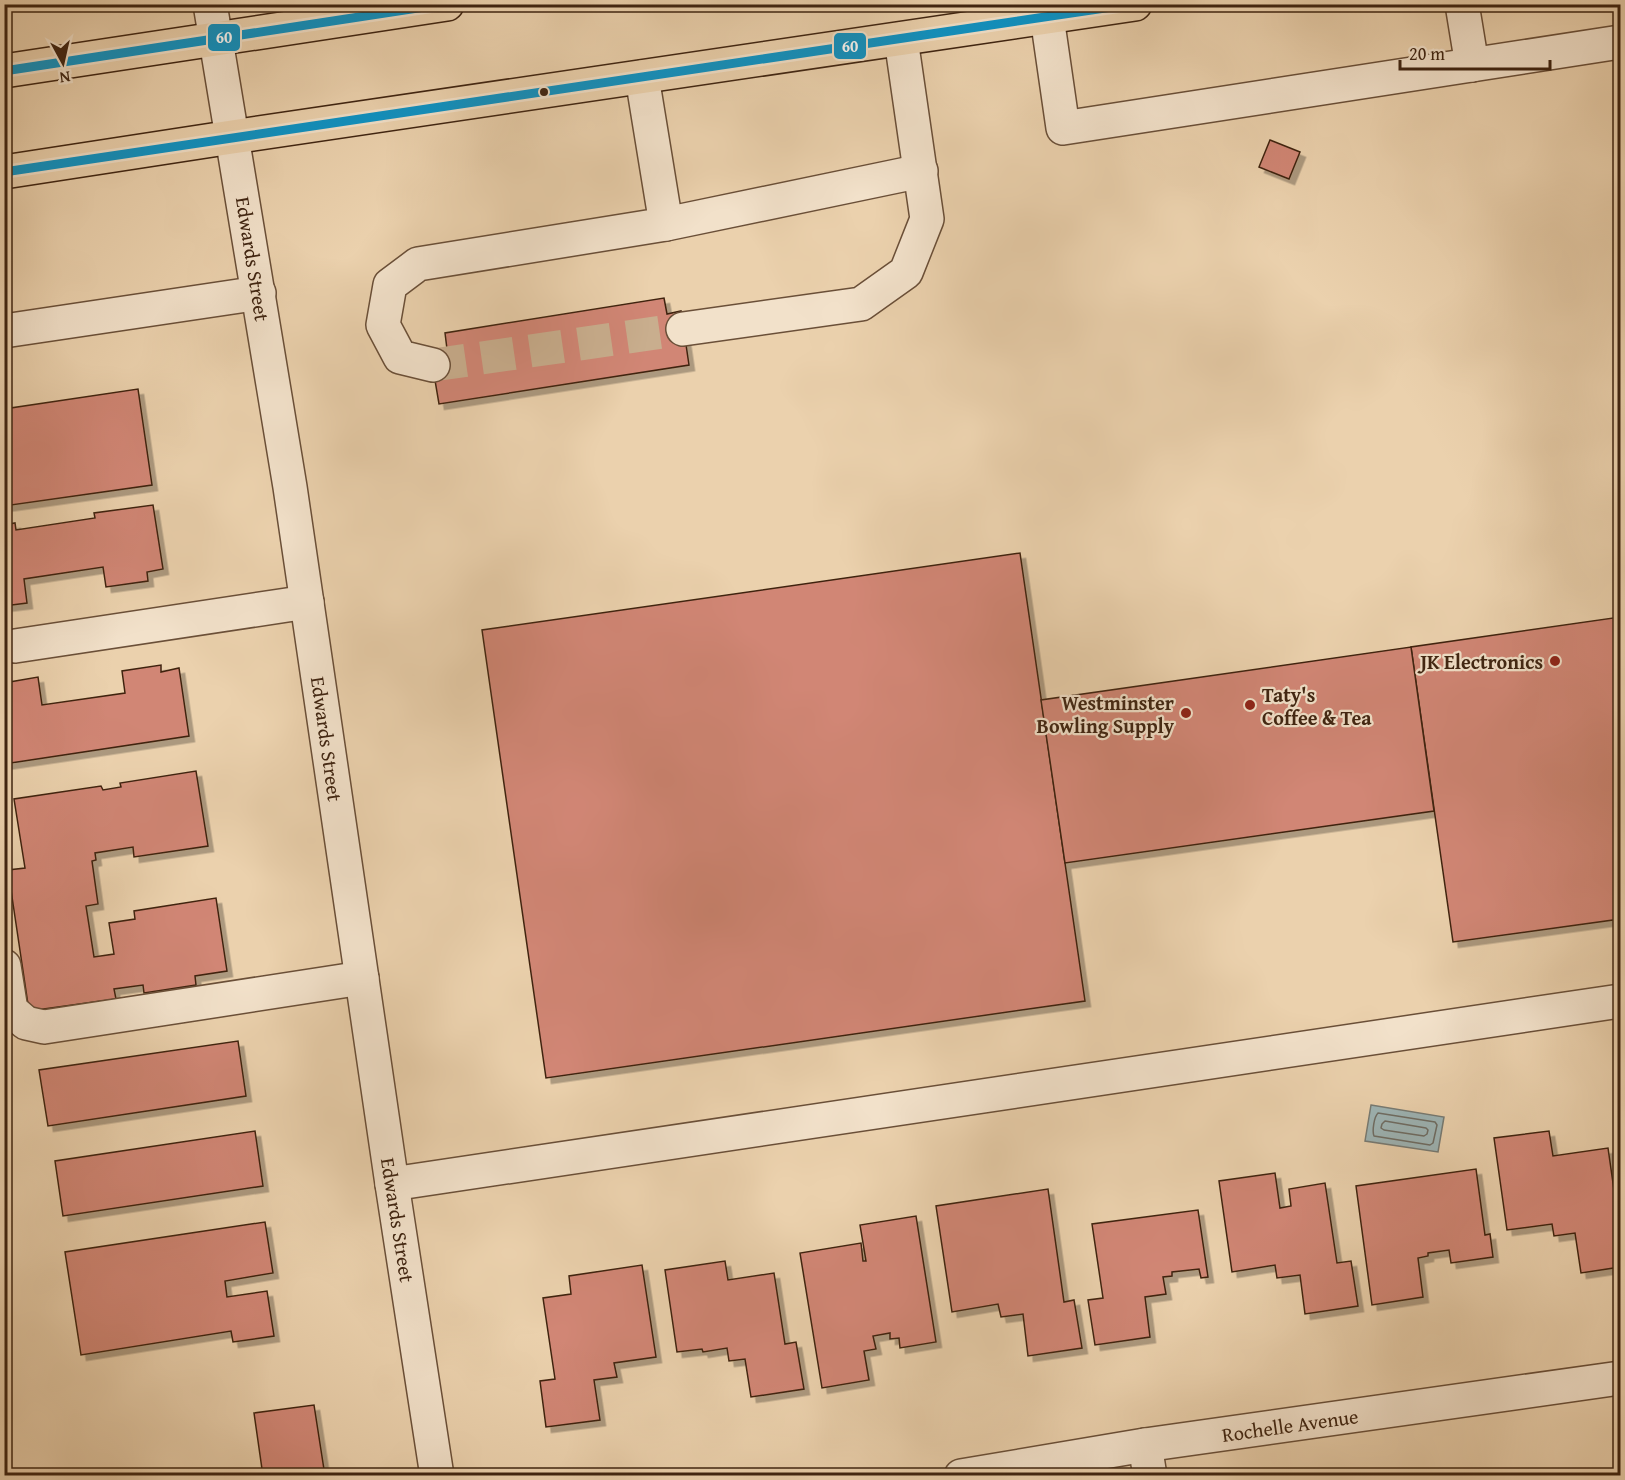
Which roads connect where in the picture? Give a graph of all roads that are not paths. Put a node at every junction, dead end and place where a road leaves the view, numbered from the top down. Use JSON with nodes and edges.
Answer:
{"nodes":[{"id":1,"x":210,"y":4,"type":"edge"},
{"id":2,"x":447,"y":4,"type":"edge"},
{"id":3,"x":1135,"y":4,"type":"edge"},
{"id":4,"x":1462,"y":4,"type":"edge"},
{"id":5,"x":1047,"y":17,"type":"junction"},
{"id":6,"x":215,"y":39,"type":"junction"},
{"id":7,"x":901,"y":39,"type":"junction"},
{"id":8,"x":1620,"y":42,"type":"edge"},
{"id":9,"x":1472,"y":65,"type":"junction"},
{"id":10,"x":4,"y":71,"type":"edge"},
{"id":11,"x":642,"y":77,"type":"junction"},
{"id":12,"x":232,"y":137,"type":"junction"},
{"id":13,"x":921,"y":171,"type":"junction"},
{"id":14,"x":4,"y":172,"type":"edge"},
{"id":15,"x":666,"y":224,"type":"junction"},
{"id":16,"x":259,"y":293,"type":"junction"},
{"id":17,"x":683,"y":329,"type":"tunnel mouth"},
{"id":18,"x":4,"y":331,"type":"edge"},
{"id":19,"x":433,"y":365,"type":"tunnel mouth"},
{"id":20,"x":307,"y":602,"type":"junction"},
{"id":21,"x":15,"y":646,"type":"dead end"},
{"id":22,"x":4,"y":966,"type":"edge"},
{"id":23,"x":362,"y":978,"type":"junction"},
{"id":24,"x":1620,"y":1001,"type":"edge"},
{"id":25,"x":392,"y":1184,"type":"junction"},
{"id":26,"x":1620,"y":1378,"type":"edge"},
{"id":27,"x":1148,"y":1460,"type":"edge"},
{"id":28,"x":437,"y":1476,"type":"edge"},
{"id":29,"x":961,"y":1476,"type":"edge"}],
"edges":[{"from":1,"to":6,"type":"street","name":"Edwards Street"},
{"from":2,"to":6,"type":"main road"},
{"from":3,"to":5,"type":"main road"},
{"from":4,"to":9,"type":"street"},
{"from":5,"to":7,"type":"main road"},
{"from":5,"to":9,"type":"street"},
{"from":6,"to":10,"type":"main road"},
{"from":6,"to":12,"type":"street","name":"Edwards Street"},
{"from":7,"to":11,"type":"main road"},
{"from":7,"to":13,"type":"street"},
{"from":8,"to":9,"type":"street"},
{"from":11,"to":12,"type":"main road"},
{"from":11,"to":15,"type":"street"},
{"from":12,"to":14,"type":"main road"},
{"from":12,"to":16,"type":"street","name":"Edwards Street"},
{"from":13,"to":15,"type":"street"},
{"from":13,"to":17,"type":"street"},
{"from":15,"to":19,"type":"street"},
{"from":16,"to":18,"type":"street"},
{"from":16,"to":20,"type":"street","name":"Edwards Street"},
{"from":20,"to":21,"type":"street"},
{"from":20,"to":23,"type":"street","name":"Edwards Street"},
{"from":22,"to":23,"type":"street"},
{"from":23,"to":25,"type":"street","name":"Edwards Street"},
{"from":24,"to":25,"type":"street"},
{"from":25,"to":28,"type":"street","name":"Edwards Street"},
{"from":26,"to":27,"type":"street","name":"Rochelle Avenue"},
{"from":27,"to":29,"type":"street","name":"Rochelle Avenue"}]}
